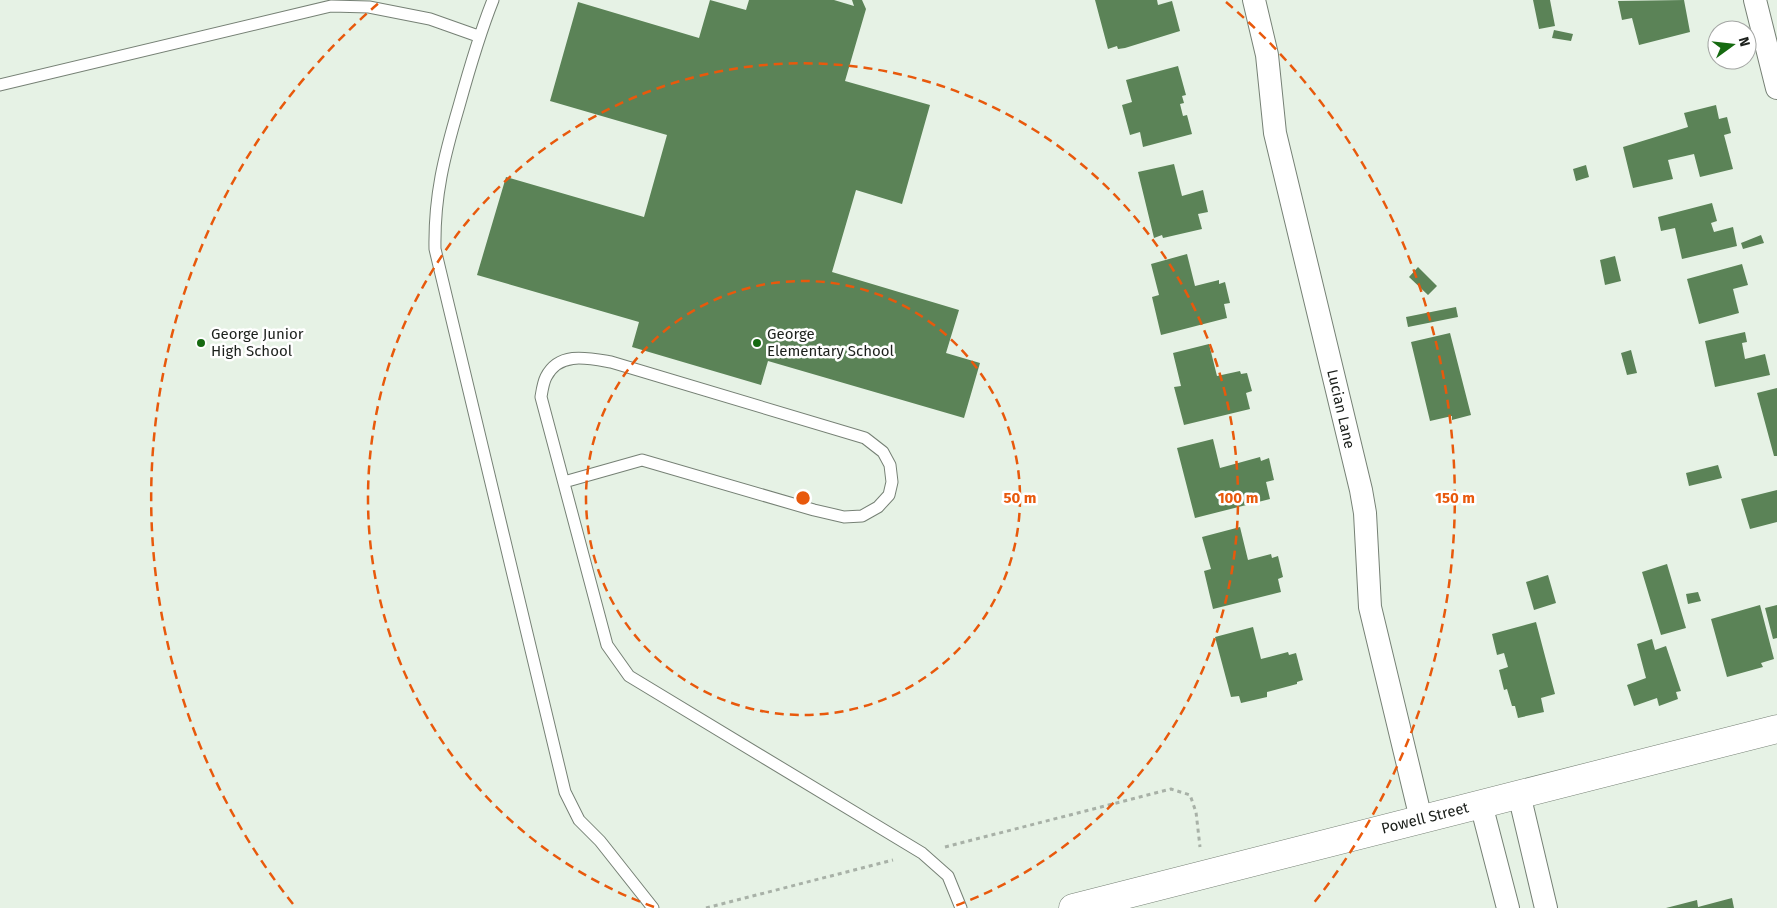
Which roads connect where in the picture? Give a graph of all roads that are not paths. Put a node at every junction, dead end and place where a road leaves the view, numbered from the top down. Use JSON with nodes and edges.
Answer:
{"nodes":[{"id":1,"x":493,"y":0,"type":"edge"},
{"id":2,"x":1254,"y":0,"type":"edge"},
{"id":3,"x":1755,"y":0,"type":"edge"},
{"id":4,"x":1769,"y":20,"type":"edge"},
{"id":5,"x":478,"y":36,"type":"junction"},
{"id":6,"x":0,"y":85,"type":"edge"},
{"id":7,"x":1777,"y":88,"type":"edge"},
{"id":8,"x":564,"y":482,"type":"junction"},
{"id":9,"x":1777,"y":729,"type":"edge"},
{"id":10,"x":1519,"y":794,"type":"junction"},
{"id":11,"x":1481,"y":804,"type":"junction"},
{"id":12,"x":1421,"y":819,"type":"junction"},
{"id":13,"x":653,"y":908,"type":"edge"},
{"id":14,"x":961,"y":908,"type":"edge"},
{"id":15,"x":1074,"y":908,"type":"edge"},
{"id":16,"x":1508,"y":908,"type":"edge"},
{"id":17,"x":1546,"y":908,"type":"edge"}],
"edges":[{"from":1,"to":5,"type":"lane"},
{"from":2,"to":12,"type":"street","name":"Lucian Lane"},
{"from":3,"to":4,"type":"street"},
{"from":4,"to":7,"type":"street"},
{"from":5,"to":6,"type":"lane"},
{"from":5,"to":13,"type":"lane"},
{"from":8,"to":8,"type":"lane"},
{"from":8,"to":14,"type":"lane"},
{"from":9,"to":10,"type":"street","name":"Powell Street"},
{"from":10,"to":11,"type":"street","name":"Powell Street"},
{"from":10,"to":17,"type":"street"},
{"from":11,"to":12,"type":"street","name":"Powell Street"},
{"from":11,"to":16,"type":"street"},
{"from":12,"to":15,"type":"street","name":"Powell Street"}]}
